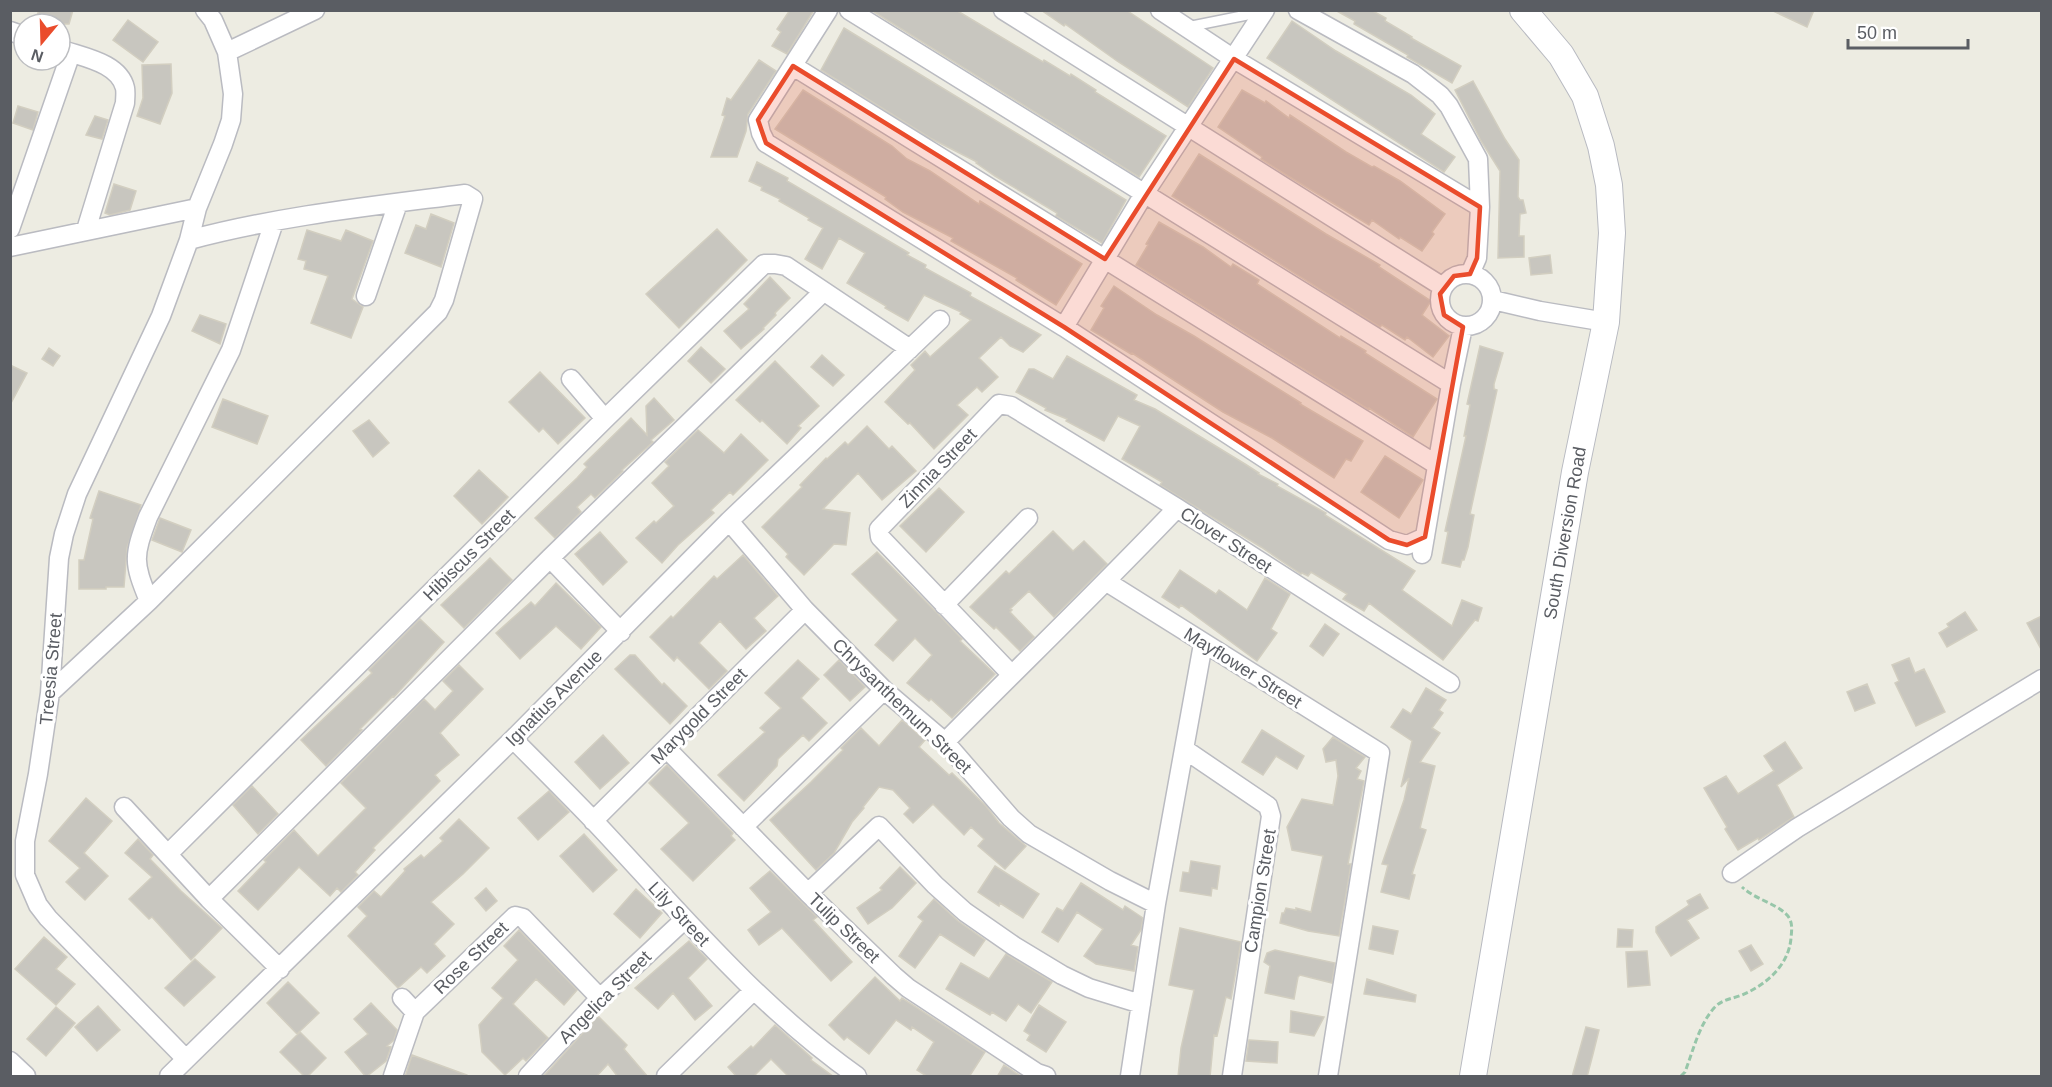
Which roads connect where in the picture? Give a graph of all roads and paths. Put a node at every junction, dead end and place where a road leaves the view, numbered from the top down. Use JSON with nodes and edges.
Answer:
{"nodes":[{"id":1,"x":205,"y":10,"type":"edge"},
{"id":2,"x":315,"y":10,"type":"edge"},
{"id":3,"x":828,"y":10,"type":"edge"},
{"id":4,"x":849,"y":10,"type":"edge"},
{"id":5,"x":1003,"y":10,"type":"edge"},
{"id":6,"x":1160,"y":10,"type":"edge"},
{"id":7,"x":1298,"y":10,"type":"edge"},
{"id":8,"x":1265,"y":11,"type":"edge"},
{"id":9,"x":1532,"y":14,"type":"edge"},
{"id":10,"x":1187,"y":27,"type":"junction"},
{"id":11,"x":227,"y":52,"type":"junction"},
{"id":12,"x":72,"y":54,"type":"edge"},
{"id":13,"x":1234,"y":59,"type":"junction"},
{"id":14,"x":793,"y":66,"type":"junction"},
{"id":15,"x":59,"y":72,"type":"edge"},
{"id":16,"x":1189,"y":126,"type":"junction"},
{"id":17,"x":1144,"y":194,"type":"junction"},
{"id":18,"x":398,"y":203,"type":"junction"},
{"id":19,"x":1480,"y":207,"type":"junction"},
{"id":20,"x":197,"y":208,"type":"junction"},
{"id":21,"x":274,"y":222,"type":"junction"},
{"id":22,"x":10,"y":229,"type":"edge"},
{"id":23,"x":86,"y":230,"type":"junction"},
{"id":24,"x":189,"y":240,"type":"junction"},
{"id":25,"x":10,"y":247,"type":"edge"},
{"id":26,"x":1105,"y":259,"type":"junction"},
{"id":27,"x":1470,"y":274,"type":"junction"},
{"id":28,"x":1443,"y":287,"type":"junction"},
{"id":29,"x":823,"y":292,"type":"junction"},
{"id":30,"x":366,"y":296,"type":"dead end"},
{"id":31,"x":1493,"y":300,"type":"junction"},
{"id":32,"x":940,"y":320,"type":"dead end"},
{"id":33,"x":1606,"y":322,"type":"junction"},
{"id":34,"x":1064,"y":327,"type":"junction"},
{"id":35,"x":1463,"y":327,"type":"junction"},
{"id":36,"x":910,"y":349,"type":"junction"},
{"id":37,"x":571,"y":379,"type":"dead end"},
{"id":38,"x":1451,"y":384,"type":"junction"},
{"id":39,"x":999,"y":404,"type":"joint"},
{"id":40,"x":605,"y":419,"type":"junction"},
{"id":41,"x":1437,"y":465,"type":"junction"},
{"id":42,"x":1177,"y":508,"type":"junction"},
{"id":43,"x":1028,"y":518,"type":"dead end"},
{"id":44,"x":729,"y":521,"type":"junction"},
{"id":45,"x":550,"y":558,"type":"junction"},
{"id":46,"x":1107,"y":582,"type":"junction"},
{"id":47,"x":149,"y":601,"type":"junction"},
{"id":48,"x":944,"y":605,"type":"junction"},
{"id":49,"x":805,"y":610,"type":"junction"},
{"id":50,"x":621,"y":632,"type":"junction"},
{"id":51,"x":1203,"y":644,"type":"junction"},
{"id":52,"x":1011,"y":674,"type":"junction"},
{"id":53,"x":2042,"y":679,"type":"edge"},
{"id":54,"x":1450,"y":683,"type":"dead end"},
{"id":55,"x":884,"y":690,"type":"junction"},
{"id":56,"x":50,"y":693,"type":"junction"},
{"id":57,"x":513,"y":739,"type":"junction"},
{"id":58,"x":945,"y":742,"type":"junction"},
{"id":59,"x":667,"y":749,"type":"junction"},
{"id":60,"x":1184,"y":749,"type":"junction"},
{"id":61,"x":124,"y":807,"type":"dead end"},
{"id":62,"x":593,"y":820,"type":"junction"},
{"id":63,"x":743,"y":827,"type":"junction"},
{"id":64,"x":168,"y":854,"type":"junction"},
{"id":65,"x":1732,"y":873,"type":"joint"},
{"id":66,"x":808,"y":894,"type":"junction"},
{"id":67,"x":209,"y":899,"type":"junction"},
{"id":68,"x":1156,"y":904,"type":"junction"},
{"id":69,"x":684,"y":921,"type":"junction"},
{"id":70,"x":280,"y":969,"type":"junction"},
{"id":71,"x":754,"y":990,"type":"junction"},
{"id":72,"x":402,"y":998,"type":"dead end"},
{"id":73,"x":600,"y":998,"type":"junction"},
{"id":74,"x":1141,"y":1004,"type":"junction"},
{"id":75,"x":415,"y":1012,"type":"junction"},
{"id":76,"x":186,"y":1059,"type":"junction"},
{"id":77,"x":10,"y":1061,"type":"edge"},
{"id":78,"x":677,"y":1073,"type":"edge"},
{"id":79,"x":25,"y":1076,"type":"edge"},
{"id":80,"x":169,"y":1077,"type":"edge"},
{"id":81,"x":393,"y":1077,"type":"edge"},
{"id":82,"x":528,"y":1077,"type":"edge"},
{"id":83,"x":856,"y":1077,"type":"edge"},
{"id":84,"x":1046,"y":1077,"type":"edge"},
{"id":85,"x":1130,"y":1077,"type":"edge"},
{"id":86,"x":1232,"y":1077,"type":"edge"},
{"id":87,"x":1328,"y":1077,"type":"edge"},
{"id":88,"x":1473,"y":1077,"type":"edge"},
{"id":89,"x":1681,"y":1077,"type":"edge"}],
"edges":[{"from":1,"to":11,"type":"street","name":"Treesia Street"},
{"from":2,"to":11,"type":"street"},
{"from":3,"to":14,"type":"street"},
{"from":4,"to":17,"type":"street"},
{"from":5,"to":16,"type":"street"},
{"from":6,"to":10,"type":"street"},
{"from":7,"to":19,"type":"street"},
{"from":8,"to":10,"type":"lane"},
{"from":8,"to":13,"type":"street"},
{"from":9,"to":33,"type":"main road","name":"South Diversion Road"},
{"from":10,"to":13,"type":"street"},
{"from":11,"to":20,"type":"street","name":"Treesia Street"},
{"from":12,"to":23,"type":"street"},
{"from":13,"to":16,"type":"street"},
{"from":13,"to":19,"type":"street"},
{"from":14,"to":26,"type":"street"},
{"from":14,"to":34,"type":"street"},
{"from":15,"to":22,"type":"street"},
{"from":16,"to":17,"type":"street"},
{"from":16,"to":28,"type":"street"},
{"from":17,"to":26,"type":"street"},
{"from":17,"to":38,"type":"street"},
{"from":18,"to":21,"type":"street"},
{"from":18,"to":30,"type":"street"},
{"from":18,"to":47,"type":"street"},
{"from":19,"to":27,"type":"street"},
{"from":20,"to":23,"type":"street"},
{"from":20,"to":24,"type":"street","name":"Treesia Street"},
{"from":21,"to":24,"type":"street"},
{"from":21,"to":47,"type":"street"},
{"from":23,"to":25,"type":"street"},
{"from":24,"to":56,"type":"street","name":"Treesia Street"},
{"from":26,"to":34,"type":"street"},
{"from":26,"to":41,"type":"street"},
{"from":27,"to":28,"type":"street"},
{"from":27,"to":31,"type":"street"},
{"from":28,"to":35,"type":"street"},
{"from":29,"to":36,"type":"street"},
{"from":29,"to":40,"type":"street","name":"Hibiscus Street"},
{"from":29,"to":45,"type":"street"},
{"from":31,"to":33,"type":"street"},
{"from":31,"to":35,"type":"street"},
{"from":32,"to":36,"type":"street","name":"Ignatius Avenue"},
{"from":33,"to":88,"type":"main road","name":"South Diversion Road"},
{"from":34,"to":41,"type":"street"},
{"from":35,"to":38,"type":"street"},
{"from":36,"to":44,"type":"street","name":"Ignatius Avenue"},
{"from":37,"to":40,"type":"street"},
{"from":38,"to":41,"type":"street"},
{"from":39,"to":42,"type":"street","name":"Clover Street"},
{"from":39,"to":48,"type":"street","name":"Zinnia Street"},
{"from":40,"to":64,"type":"street","name":"Hibiscus Street"},
{"from":42,"to":46,"type":"street"},
{"from":42,"to":54,"type":"street","name":"Clover Street"},
{"from":43,"to":48,"type":"street"},
{"from":44,"to":49,"type":"street","name":"Chrysanthemum Street"},
{"from":44,"to":50,"type":"street","name":"Ignatius Avenue"},
{"from":45,"to":50,"type":"street"},
{"from":45,"to":67,"type":"street"},
{"from":46,"to":51,"type":"street","name":"Mayflower Street"},
{"from":46,"to":52,"type":"street"},
{"from":47,"to":56,"type":"street"},
{"from":48,"to":52,"type":"street"},
{"from":49,"to":55,"type":"street","name":"Chrysanthemum Street"},
{"from":49,"to":59,"type":"street","name":"Marygold Street"},
{"from":50,"to":57,"type":"street","name":"Ignatius Avenue"},
{"from":51,"to":60,"type":"street"},
{"from":51,"to":87,"type":"street","name":"Mayflower Street"},
{"from":52,"to":58,"type":"street"},
{"from":53,"to":65,"type":"street"},
{"from":55,"to":58,"type":"street","name":"Chrysanthemum Street"},
{"from":55,"to":63,"type":"street"},
{"from":56,"to":76,"type":"street","name":"Treesia Street"},
{"from":57,"to":62,"type":"street","name":"Lily Street"},
{"from":57,"to":70,"type":"street","name":"Ignatius Avenue"},
{"from":58,"to":68,"type":"street","name":"Chrysanthemum Street"},
{"from":59,"to":62,"type":"street","name":"Marygold Street"},
{"from":59,"to":63,"type":"street","name":"Tulip Street"},
{"from":60,"to":68,"type":"street"},
{"from":60,"to":86,"type":"street","name":"Campion Street"},
{"from":61,"to":64,"type":"street"},
{"from":62,"to":69,"type":"street","name":"Lily Street"},
{"from":63,"to":66,"type":"street","name":"Tulip Street"},
{"from":64,"to":67,"type":"street"},
{"from":65,"to":89,"type":"path"},
{"from":66,"to":74,"type":"street"},
{"from":66,"to":84,"type":"street","name":"Tulip Street"},
{"from":67,"to":70,"type":"street"},
{"from":68,"to":74,"type":"street"},
{"from":69,"to":71,"type":"street","name":"Lily Street"},
{"from":69,"to":73,"type":"street","name":"Angelica Street"},
{"from":70,"to":76,"type":"street","name":"Ignatius Avenue"},
{"from":71,"to":78,"type":"street"},
{"from":71,"to":83,"type":"street","name":"Lily Street"},
{"from":72,"to":75,"type":"street"},
{"from":73,"to":75,"type":"street","name":"Rose Street"},
{"from":73,"to":82,"type":"street","name":"Angelica Street"},
{"from":74,"to":85,"type":"street"},
{"from":75,"to":81,"type":"street","name":"Rose Street"},
{"from":76,"to":80,"type":"street","name":"Ignatius Avenue"},
{"from":77,"to":79,"type":"street"}]}
